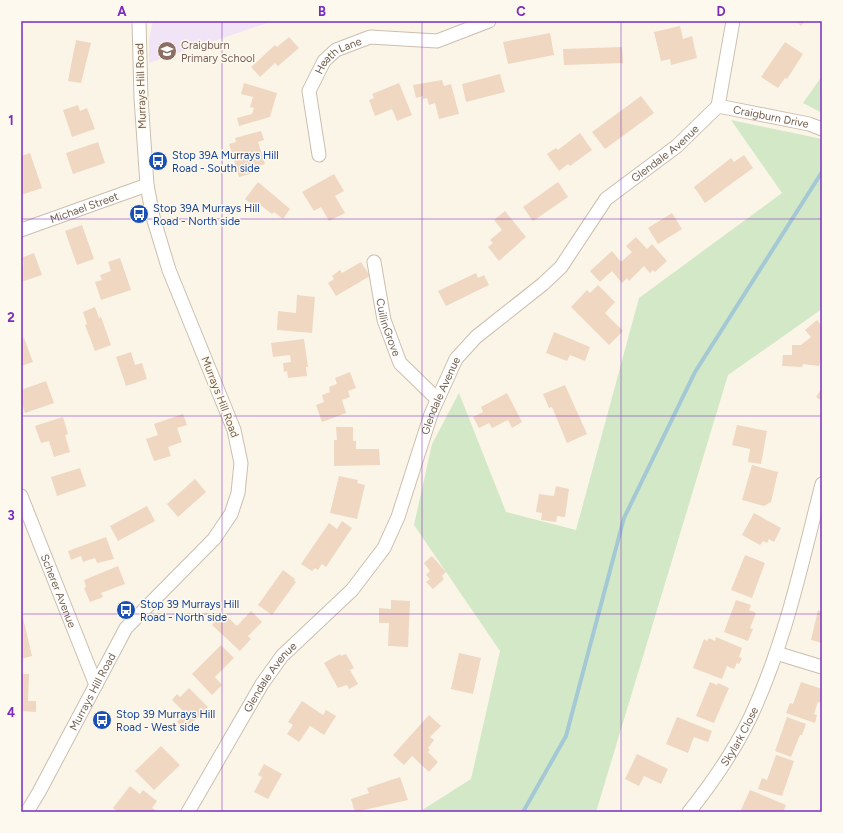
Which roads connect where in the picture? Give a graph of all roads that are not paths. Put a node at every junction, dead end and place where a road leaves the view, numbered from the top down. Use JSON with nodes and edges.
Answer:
{"nodes":[{"id":1,"x":139,"y":21,"type":"edge"},
{"id":2,"x":489,"y":21,"type":"edge"},
{"id":3,"x":733,"y":21,"type":"edge"},
{"id":4,"x":718,"y":106,"type":"junction"},
{"id":5,"x":822,"y":129,"type":"edge"},
{"id":6,"x":318,"y":155,"type":"dead end"},
{"id":7,"x":147,"y":185,"type":"junction"},
{"id":8,"x":21,"y":230,"type":"edge"},
{"id":9,"x":374,"y":262,"type":"dead end"},
{"id":10,"x":437,"y":399,"type":"junction"},
{"id":11,"x":822,"y":484,"type":"edge"},
{"id":12,"x":22,"y":499,"type":"edge"},
{"id":13,"x":776,"y":653,"type":"junction"},
{"id":14,"x":822,"y":667,"type":"edge"},
{"id":15,"x":96,"y":685,"type":"junction"},
{"id":16,"x":27,"y":812,"type":"edge"},
{"id":17,"x":188,"y":812,"type":"edge"},
{"id":18,"x":690,"y":812,"type":"edge"}],
"edges":[{"from":1,"to":7,"type":"street","name":"Murrays Hill Road"},
{"from":2,"to":6,"type":"street","name":"Heath Lane"},
{"from":3,"to":4,"type":"street"},
{"from":4,"to":5,"type":"street","name":"Craigburn Drive"},
{"from":4,"to":10,"type":"street","name":"Glendale Avenue"},
{"from":7,"to":8,"type":"street","name":"Michael Street"},
{"from":7,"to":15,"type":"street","name":"Murrays Hill Road"},
{"from":9,"to":10,"type":"street","name":"CuillinGrove"},
{"from":10,"to":17,"type":"street","name":"Glendale Avenue"},
{"from":11,"to":13,"type":"street","name":"Skylark Close"},
{"from":12,"to":15,"type":"street","name":"Scherer Avenue"},
{"from":13,"to":14,"type":"street"},
{"from":13,"to":18,"type":"street","name":"Skylark Close"},
{"from":15,"to":16,"type":"street","name":"Murrays Hill Road"}]}
